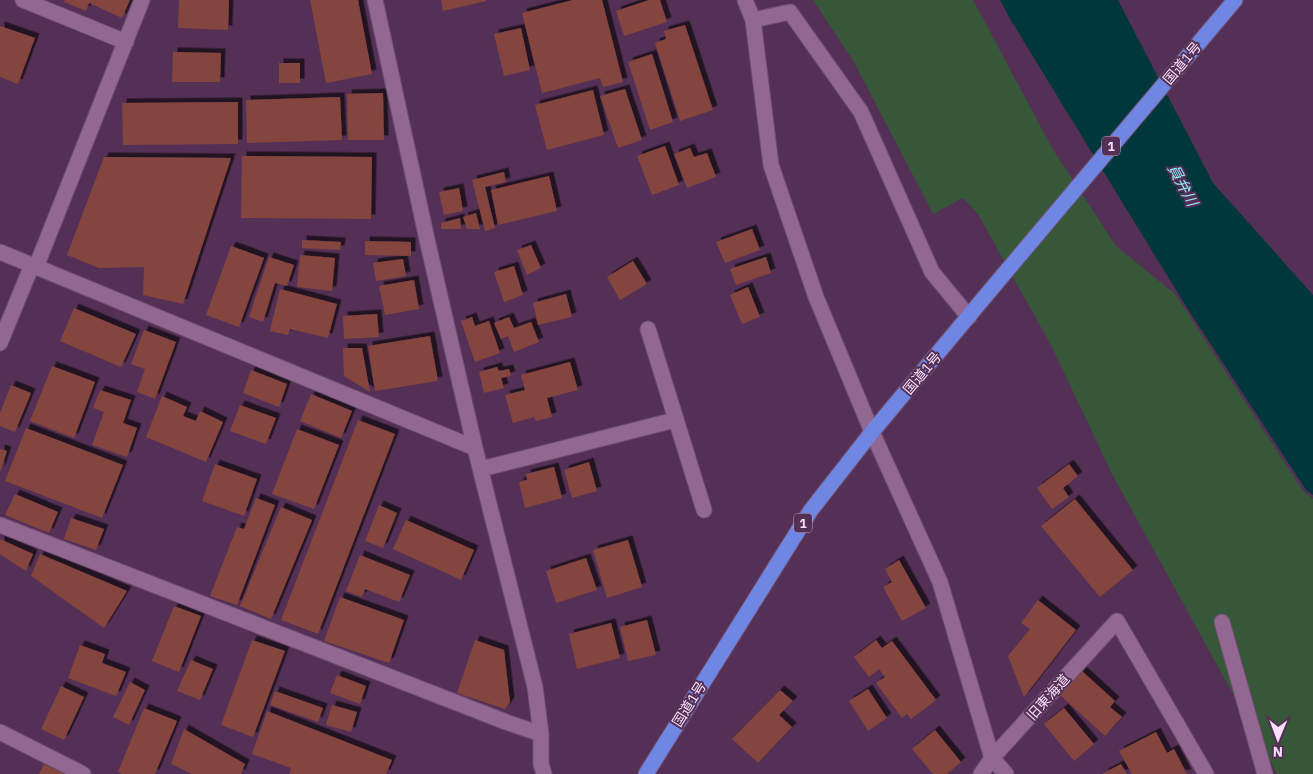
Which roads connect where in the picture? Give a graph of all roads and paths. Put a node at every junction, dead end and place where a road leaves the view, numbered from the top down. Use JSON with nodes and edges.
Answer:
{"nodes":[{"id":1,"x":23,"y":0,"type":"edge"},
{"id":2,"x":142,"y":0,"type":"edge"},
{"id":3,"x":375,"y":0,"type":"edge"},
{"id":4,"x":746,"y":0,"type":"edge"},
{"id":5,"x":1235,"y":0,"type":"edge"},
{"id":6,"x":753,"y":20,"type":"junction"},
{"id":7,"x":126,"y":42,"type":"junction"},
{"id":8,"x":0,"y":252,"type":"edge"},
{"id":9,"x":34,"y":266,"type":"junction"},
{"id":10,"x":969,"y":317,"type":"junction"},
{"id":11,"x":648,"y":329,"type":"dead end"},
{"id":12,"x":0,"y":343,"type":"edge"},
{"id":13,"x":675,"y":420,"type":"junction"},
{"id":14,"x":872,"y":432,"type":"junction"},
{"id":15,"x":475,"y":448,"type":"junction"},
{"id":16,"x":481,"y":469,"type":"junction"},
{"id":17,"x":704,"y":510,"type":"dead end"},
{"id":18,"x":0,"y":525,"type":"edge"},
{"id":19,"x":1222,"y":622,"type":"dead end"},
{"id":20,"x":0,"y":732,"type":"edge"},
{"id":21,"x":541,"y":734,"type":"junction"},
{"id":22,"x":992,"y":758,"type":"junction"},
{"id":23,"x":83,"y":774,"type":"edge"},
{"id":24,"x":544,"y":774,"type":"edge"},
{"id":25,"x":646,"y":774,"type":"edge"},
{"id":26,"x":981,"y":774,"type":"edge"},
{"id":27,"x":1006,"y":774,"type":"edge"},
{"id":28,"x":1206,"y":774,"type":"edge"},
{"id":29,"x":1265,"y":774,"type":"edge"}],
"edges":[{"from":1,"to":7,"type":"street"},
{"from":2,"to":7,"type":"street"},
{"from":3,"to":15,"type":"street"},
{"from":4,"to":6,"type":"street"},
{"from":5,"to":10,"type":"highway","name":"国道1号","number":"1"},
{"from":6,"to":10,"type":"street"},
{"from":6,"to":14,"type":"street"},
{"from":7,"to":9,"type":"street"},
{"from":8,"to":9,"type":"street"},
{"from":9,"to":12,"type":"street"},
{"from":9,"to":15,"type":"street"},
{"from":10,"to":14,"type":"highway","name":"国道1号","number":"1"},
{"from":11,"to":13,"type":"street"},
{"from":13,"to":16,"type":"street"},
{"from":13,"to":17,"type":"street"},
{"from":14,"to":22,"type":"street"},
{"from":14,"to":25,"type":"highway","name":"国道1号","number":"1"},
{"from":15,"to":16,"type":"street"},
{"from":16,"to":21,"type":"street"},
{"from":18,"to":21,"type":"street"},
{"from":19,"to":29,"type":"street"},
{"from":20,"to":23,"type":"street"},
{"from":21,"to":24,"type":"street"},
{"from":22,"to":26,"type":"street","name":"旧東海道"},
{"from":22,"to":27,"type":"street"},
{"from":22,"to":28,"type":"street","name":"旧東海道"}]}
